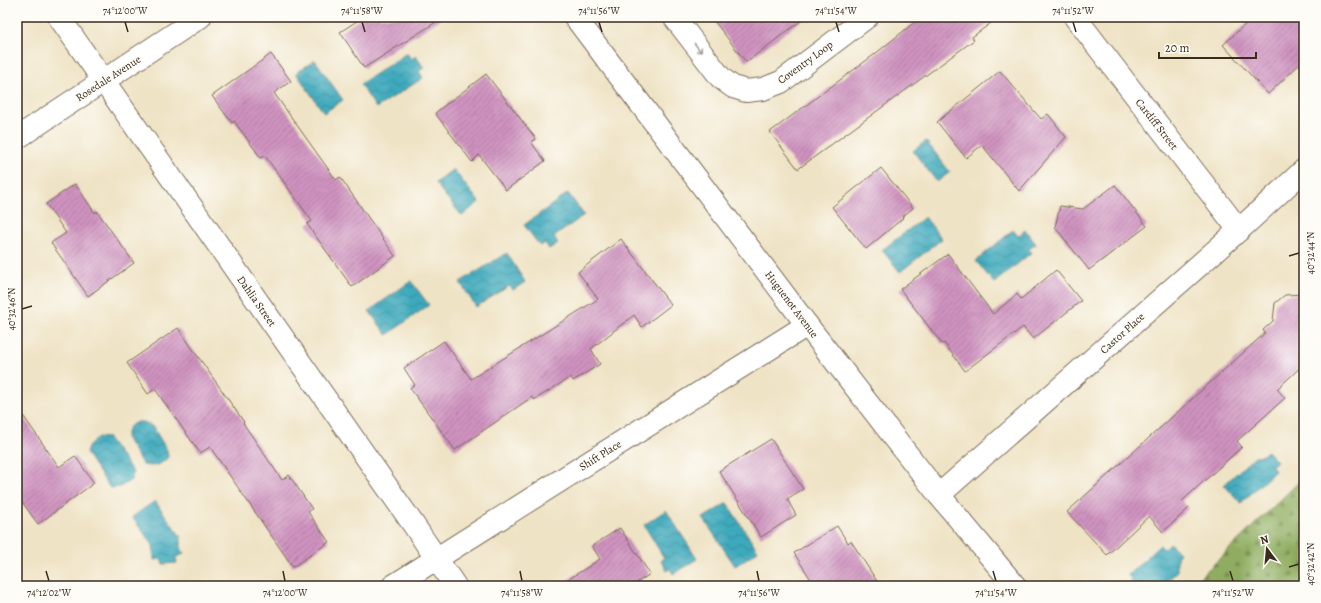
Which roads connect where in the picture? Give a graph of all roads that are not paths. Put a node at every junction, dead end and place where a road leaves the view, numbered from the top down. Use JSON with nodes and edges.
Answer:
{"nodes":[{"id":1,"x":59,"y":17,"type":"edge"},
{"id":2,"x":200,"y":17,"type":"edge"},
{"id":3,"x":576,"y":17,"type":"edge"},
{"id":4,"x":674,"y":17,"type":"edge"},
{"id":5,"x":867,"y":17,"type":"edge"},
{"id":6,"x":1075,"y":17,"type":"edge"},
{"id":7,"x":103,"y":81,"type":"junction"},
{"id":8,"x":17,"y":138,"type":"edge"},
{"id":9,"x":1304,"y":170,"type":"edge"},
{"id":10,"x":1239,"y":230,"type":"junction"},
{"id":11,"x":807,"y":325,"type":"junction"},
{"id":12,"x":939,"y":495,"type":"junction"},
{"id":13,"x":437,"y":558,"type":"junction"},
{"id":14,"x":394,"y":586,"type":"edge"},
{"id":15,"x":455,"y":586,"type":"edge"},
{"id":16,"x":1014,"y":586,"type":"edge"}],
"edges":[{"from":1,"to":7,"type":"street","name":"Dahlia Street"},
{"from":2,"to":7,"type":"street","name":"Rosedale Avenue"},
{"from":3,"to":11,"type":"street","name":"Huguenot Avenue"},
{"from":4,"to":5,"type":"street","name":"Coventry Loop","one_way":true},
{"from":6,"to":10,"type":"street","name":"Cardiff Street"},
{"from":7,"to":8,"type":"street","name":"Rosedale Avenue"},
{"from":7,"to":13,"type":"street","name":"Dahlia Street"},
{"from":9,"to":10,"type":"street","name":"Castor Place"},
{"from":10,"to":12,"type":"street","name":"Castor Place"},
{"from":11,"to":12,"type":"street","name":"Huguenot Avenue"},
{"from":11,"to":13,"type":"street","name":"Shift Place"},
{"from":12,"to":16,"type":"street","name":"Huguenot Avenue"},
{"from":13,"to":14,"type":"street","name":"Shift Place"},
{"from":13,"to":15,"type":"street","name":"Dahlia Street"}]}
